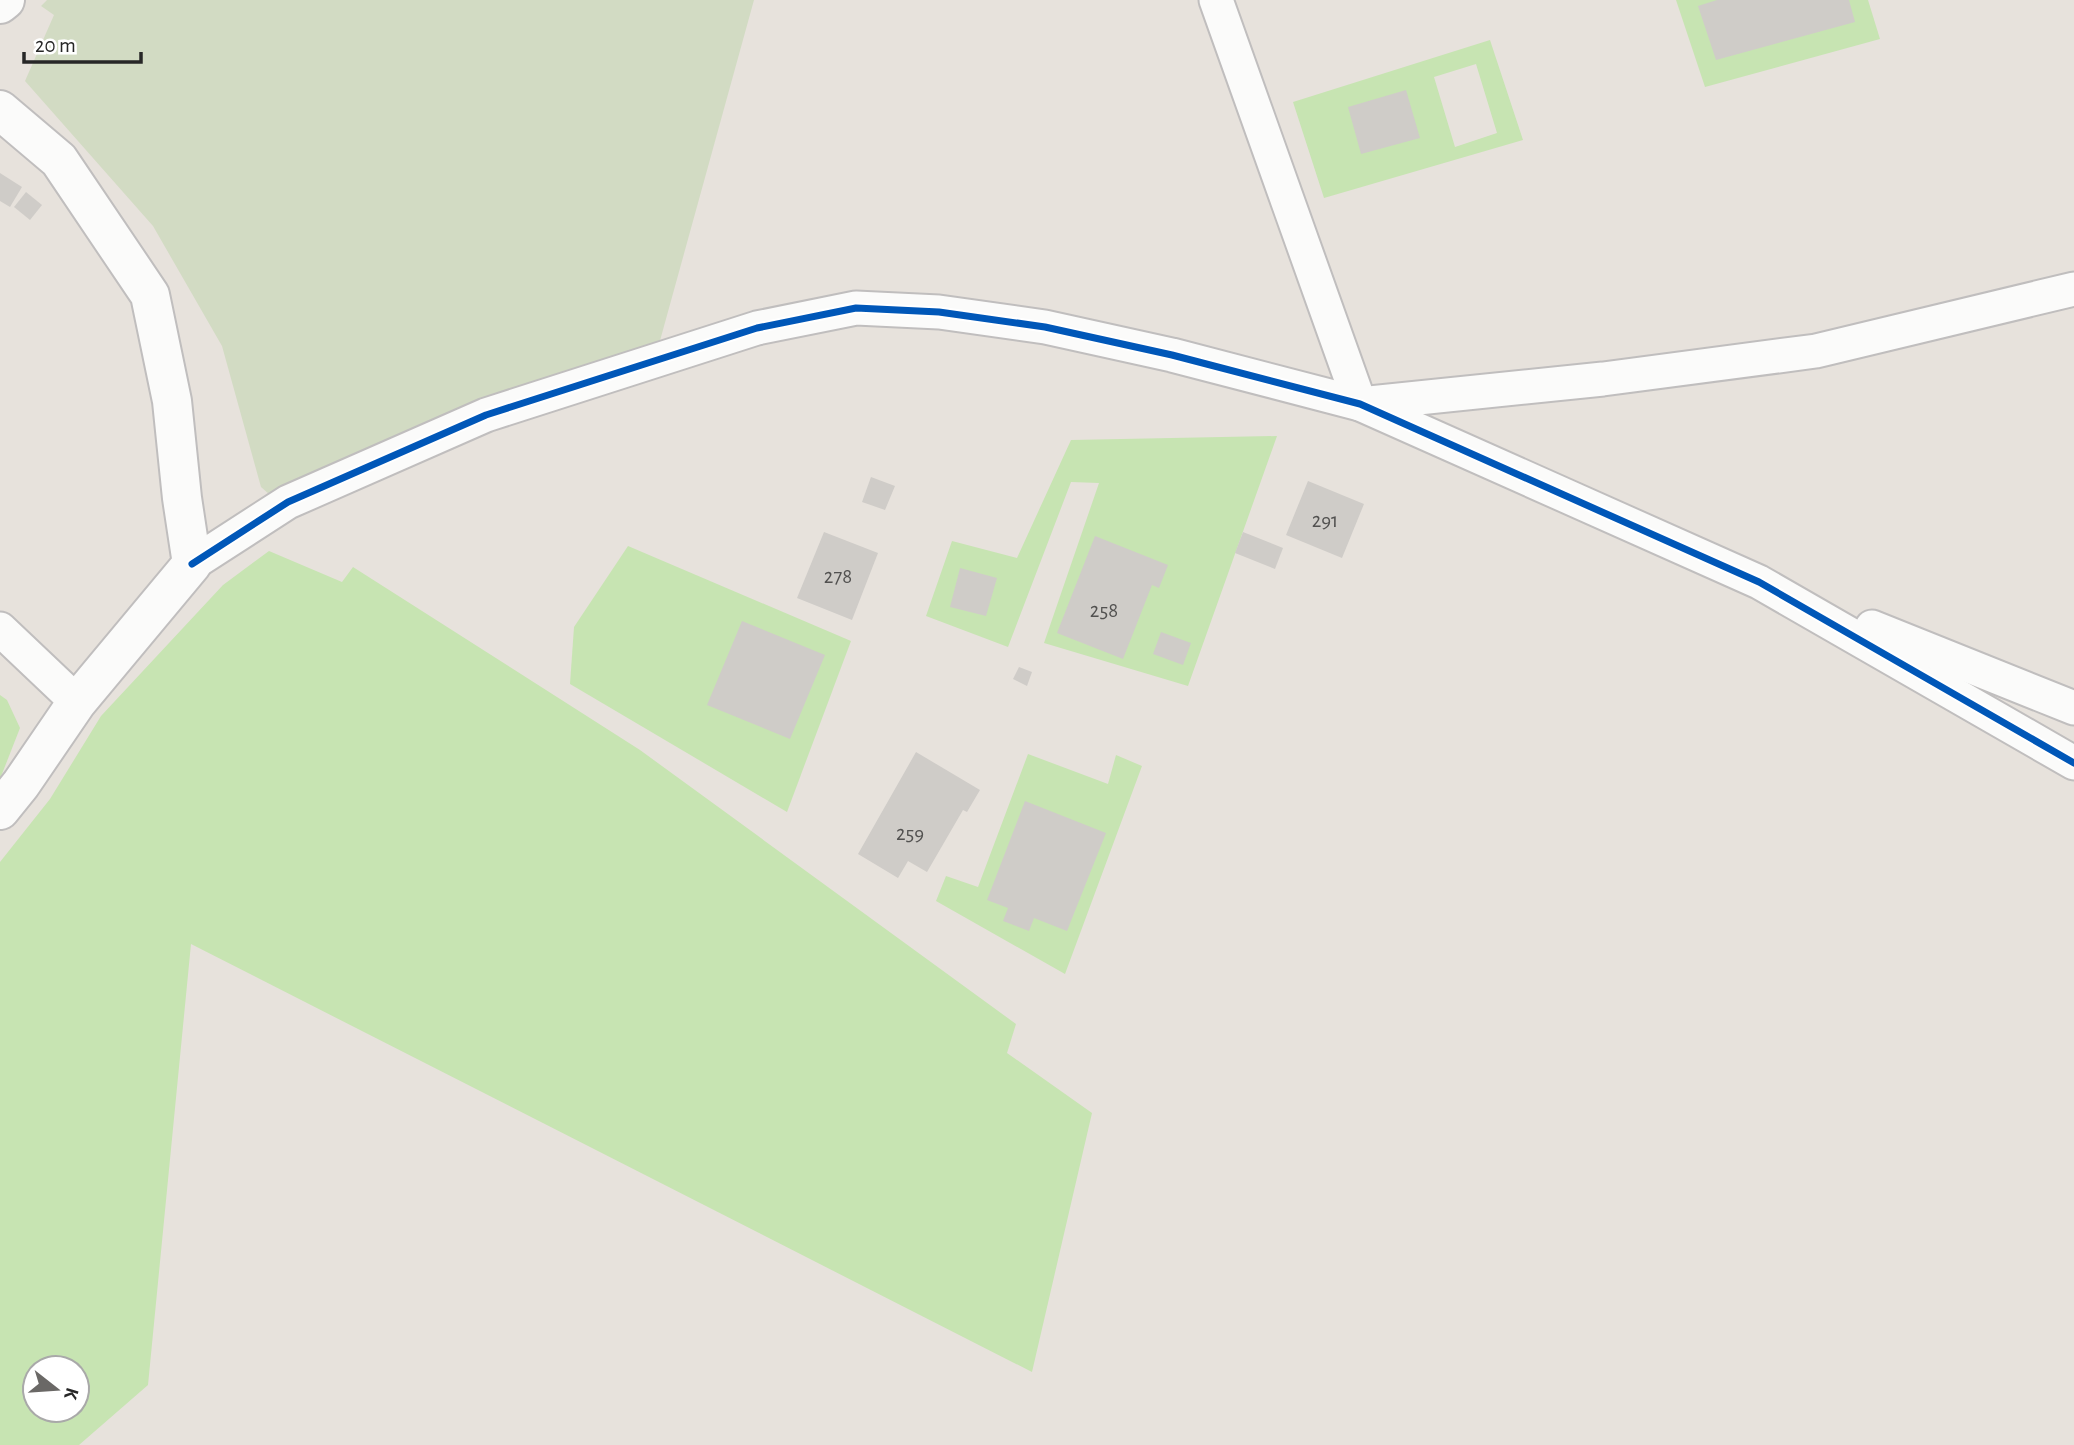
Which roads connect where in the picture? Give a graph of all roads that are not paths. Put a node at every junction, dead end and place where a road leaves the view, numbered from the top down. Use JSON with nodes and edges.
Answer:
{"nodes":[{"id":1,"x":5,"y":0,"type":"edge"},
{"id":2,"x":1216,"y":0,"type":"edge"},
{"id":3,"x":0,"y":4,"type":"edge"},
{"id":4,"x":0,"y":110,"type":"edge"},
{"id":5,"x":2074,"y":289,"type":"edge"},
{"id":6,"x":1360,"y":404,"type":"junction"},
{"id":7,"x":192,"y":564,"type":"junction"},
{"id":8,"x":1759,"y":582,"type":"junction"},
{"id":9,"x":0,"y":629,"type":"edge"},
{"id":10,"x":77,"y":702,"type":"junction"},
{"id":11,"x":2074,"y":708,"type":"edge"},
{"id":12,"x":2074,"y":763,"type":"edge"},
{"id":13,"x":0,"y":810,"type":"edge"}],
"edges":[{"from":1,"to":3,"type":"street"},
{"from":2,"to":6,"type":"street"},
{"from":4,"to":7,"type":"street"},
{"from":5,"to":6,"type":"street"},
{"from":6,"to":7,"type":"street"},
{"from":6,"to":8,"type":"street"},
{"from":7,"to":10,"type":"street"},
{"from":8,"to":11,"type":"street"},
{"from":8,"to":12,"type":"street"},
{"from":9,"to":10,"type":"street"},
{"from":10,"to":13,"type":"street"}]}
